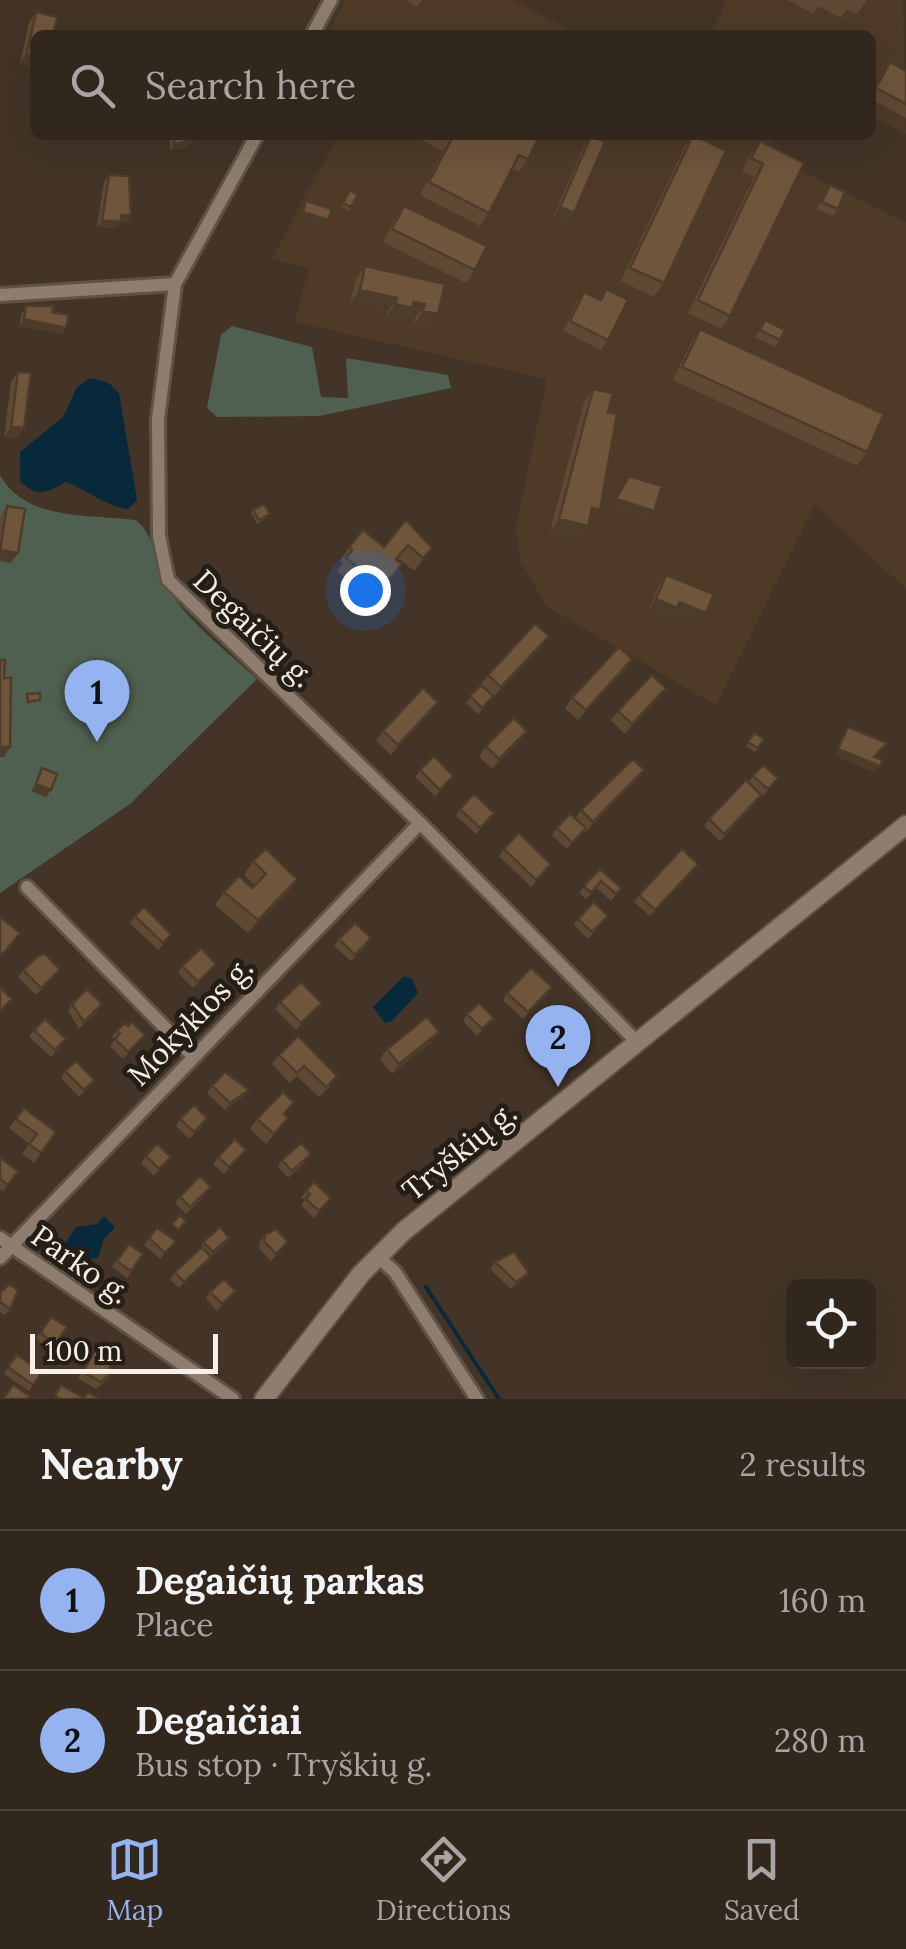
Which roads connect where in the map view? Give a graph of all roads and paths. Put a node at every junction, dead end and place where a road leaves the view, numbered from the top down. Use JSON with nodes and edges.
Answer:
{"nodes":[{"id":1,"x":331,"y":0,"type":"edge"},
{"id":2,"x":315,"y":30,"type":"edge"},
{"id":3,"x":254,"y":140,"type":"edge"},
{"id":4,"x":176,"y":284,"type":"junction"},
{"id":5,"x":0,"y":296,"type":"edge"},
{"id":6,"x":420,"y":823,"type":"junction"},
{"id":7,"x":906,"y":825,"type":"edge"},
{"id":8,"x":28,"y":887,"type":"dead end"},
{"id":9,"x":637,"y":1042,"type":"junction"},
{"id":10,"x":192,"y":1055,"type":"junction"},
{"id":11,"x":5,"y":1241,"type":"edge"},
{"id":12,"x":378,"y":1256,"type":"junction"},
{"id":13,"x":0,"y":1258,"type":"edge"},
{"id":14,"x":233,"y":1399,"type":"edge"},
{"id":15,"x":264,"y":1399,"type":"edge"},
{"id":16,"x":477,"y":1399,"type":"edge"}],
"edges":[{"from":1,"to":2,"type":"street"},
{"from":3,"to":4,"type":"street","name":"Degaičių g."},
{"from":4,"to":5,"type":"street"},
{"from":4,"to":6,"type":"street","name":"Degaičių g."},
{"from":6,"to":9,"type":"street","name":"Degaičių g."},
{"from":6,"to":10,"type":"street","name":"Mokyklos g."},
{"from":7,"to":9,"type":"main road","name":"Tryškių g."},
{"from":8,"to":10,"type":"street"},
{"from":9,"to":12,"type":"main road","name":"Tryškių g."},
{"from":10,"to":11,"type":"street","name":"Mokyklos g."},
{"from":11,"to":13,"type":"street","name":"Mokyklos g."},
{"from":11,"to":14,"type":"street","name":"Parko g."},
{"from":12,"to":15,"type":"main road","name":"Tryškių g."},
{"from":12,"to":16,"type":"street"}]}
